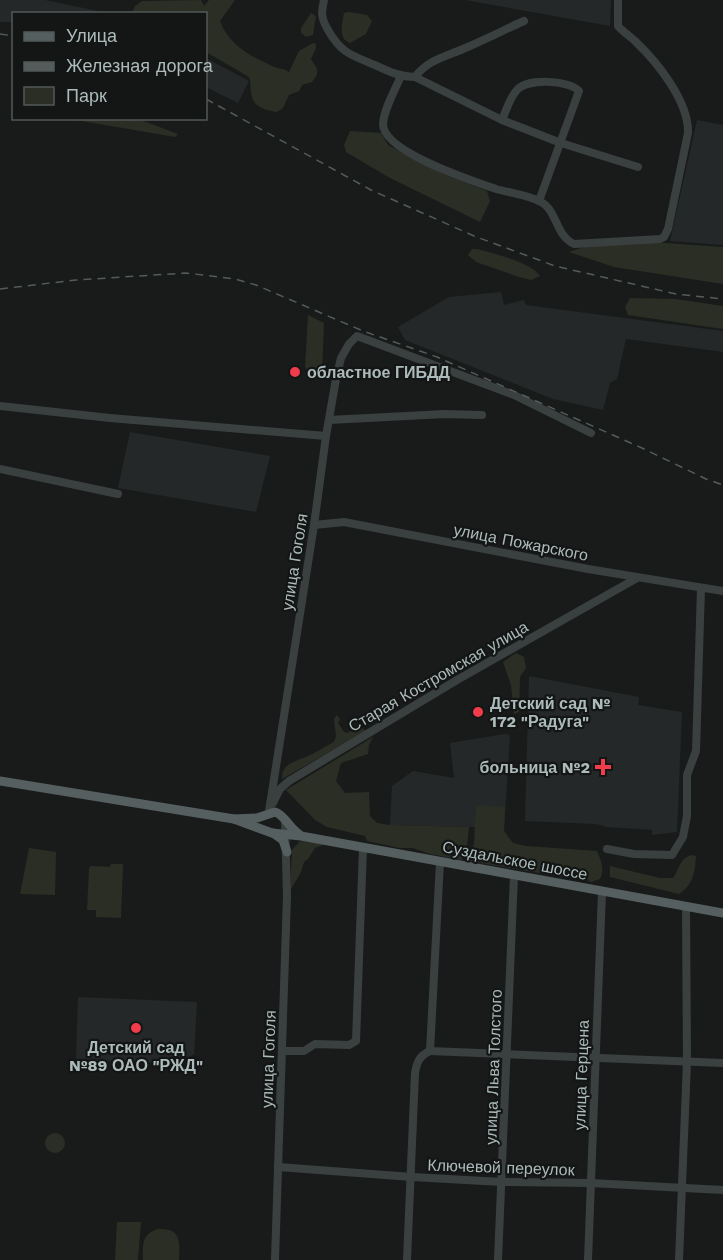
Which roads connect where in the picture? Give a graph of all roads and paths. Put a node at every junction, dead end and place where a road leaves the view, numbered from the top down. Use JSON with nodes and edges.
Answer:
{"nodes":[{"id":1,"x":324,"y":0,"type":"edge"},
{"id":2,"x":618,"y":0,"type":"edge"},
{"id":3,"x":524,"y":21,"type":"dead end"},
{"id":4,"x":401,"y":76,"type":"junction"},
{"id":5,"x":415,"y":77,"type":"junction"},
{"id":6,"x":502,"y":120,"type":"junction"},
{"id":7,"x":561,"y":143,"type":"junction"},
{"id":8,"x":638,"y":167,"type":"dead end"},
{"id":9,"x":540,"y":201,"type":"junction"},
{"id":10,"x":0,"y":406,"type":"edge"},
{"id":11,"x":482,"y":416,"type":"dead end"},
{"id":12,"x":329,"y":420,"type":"junction"},
{"id":13,"x":591,"y":433,"type":"dead end"},
{"id":14,"x":326,"y":436,"type":"junction"},
{"id":15,"x":0,"y":469,"type":"edge"},
{"id":16,"x":118,"y":494,"type":"dead end"},
{"id":17,"x":314,"y":525,"type":"junction"},
{"id":18,"x":637,"y":578,"type":"junction"},
{"id":19,"x":701,"y":588,"type":"junction"},
{"id":20,"x":723,"y":591,"type":"edge"},
{"id":21,"x":0,"y":781,"type":"edge"},
{"id":22,"x":273,"y":787,"type":"junction"},
{"id":23,"x":275,"y":797,"type":"junction"},
{"id":24,"x":268,"y":813,"type":"junction"},
{"id":25,"x":284,"y":818,"type":"junction"},
{"id":26,"x":234,"y":819,"type":"junction"},
{"id":27,"x":276,"y":833,"type":"junction"},
{"id":28,"x":301,"y":836,"type":"junction"},
{"id":29,"x":363,"y":848,"type":"junction"},
{"id":30,"x":607,"y":849,"type":"dead end"},
{"id":31,"x":287,"y":852,"type":"junction"},
{"id":32,"x":440,"y":862,"type":"junction"},
{"id":33,"x":514,"y":875,"type":"junction"},
{"id":34,"x":602,"y":892,"type":"junction"},
{"id":35,"x":686,"y":907,"type":"junction"},
{"id":36,"x":723,"y":914,"type":"edge"},
{"id":37,"x":282,"y":1051,"type":"junction"},
{"id":38,"x":430,"y":1051,"type":"junction"},
{"id":39,"x":506,"y":1055,"type":"junction"},
{"id":40,"x":596,"y":1057,"type":"junction"},
{"id":41,"x":687,"y":1062,"type":"junction"},
{"id":42,"x":723,"y":1063,"type":"edge"},
{"id":43,"x":278,"y":1167,"type":"junction"},
{"id":44,"x":412,"y":1177,"type":"junction"},
{"id":45,"x":502,"y":1182,"type":"junction"},
{"id":46,"x":591,"y":1183,"type":"junction"},
{"id":47,"x":682,"y":1189,"type":"junction"},
{"id":48,"x":723,"y":1190,"type":"edge"},
{"id":49,"x":275,"y":1260,"type":"edge"},
{"id":50,"x":407,"y":1260,"type":"edge"},
{"id":51,"x":498,"y":1260,"type":"edge"},
{"id":52,"x":588,"y":1260,"type":"edge"},
{"id":53,"x":679,"y":1260,"type":"edge"}],
"edges":[{"from":1,"to":4,"type":"street"},
{"from":2,"to":9,"type":"street"},
{"from":3,"to":5,"type":"street"},
{"from":4,"to":5,"type":"street"},
{"from":4,"to":9,"type":"street"},
{"from":5,"to":6,"type":"street"},
{"from":6,"to":7,"type":"street"},
{"from":6,"to":7,"type":"street"},
{"from":7,"to":8,"type":"street"},
{"from":7,"to":9,"type":"street"},
{"from":10,"to":14,"type":"street"},
{"from":11,"to":12,"type":"street"},
{"from":12,"to":13,"type":"street","name":"улица Гоголя"},
{"from":12,"to":14,"type":"street","name":"улица Гоголя"},
{"from":14,"to":17,"type":"street","name":"улица Гоголя"},
{"from":15,"to":16,"type":"street"},
{"from":17,"to":18,"type":"street","name":"улица Пожарского"},
{"from":17,"to":22,"type":"street","name":"улица Гоголя"},
{"from":18,"to":19,"type":"street","name":"улица Пожарского"},
{"from":18,"to":23,"type":"street","name":"Старая Костромская улица"},
{"from":19,"to":20,"type":"street","name":"улица Пожарского"},
{"from":19,"to":30,"type":"street"},
{"from":21,"to":26,"type":"main road","name":"Суздальское шоссе"},
{"from":22,"to":23,"type":"street","name":"улица Гоголя"},
{"from":22,"to":24,"type":"street","name":"улица Гоголя"},
{"from":23,"to":24,"type":"street","name":"Старая Костромская улица"},
{"from":23,"to":25,"type":"street","name":"улица Гоголя"},
{"from":24,"to":25,"type":"main road"},
{"from":24,"to":26,"type":"main road","name":"Суздальское шоссе"},
{"from":24,"to":27,"type":"main road"},
{"from":25,"to":27,"type":"main road"},
{"from":25,"to":28,"type":"main road"},
{"from":26,"to":27,"type":"main road","name":"Суздальское шоссе"},
{"from":27,"to":28,"type":"main road","name":"Суздальское шоссе"},
{"from":27,"to":31,"type":"main road"},
{"from":28,"to":29,"type":"main road","name":"Суздальское шоссе"},
{"from":28,"to":31,"type":"street"},
{"from":29,"to":32,"type":"main road","name":"Суздальское шоссе"},
{"from":29,"to":37,"type":"street"},
{"from":31,"to":37,"type":"street","name":"улица Гоголя"},
{"from":32,"to":33,"type":"main road","name":"Суздальское шоссе"},
{"from":32,"to":38,"type":"street"},
{"from":33,"to":34,"type":"main road","name":"Суздальское шоссе"},
{"from":33,"to":39,"type":"street","name":"улица Льва Толстого"},
{"from":34,"to":35,"type":"main road","name":"Суздальское шоссе"},
{"from":34,"to":40,"type":"street","name":"улица Герцена"},
{"from":35,"to":36,"type":"main road","name":"Суздальское шоссе"},
{"from":35,"to":41,"type":"street"},
{"from":37,"to":43,"type":"street","name":"улица Гоголя"},
{"from":38,"to":39,"type":"street"},
{"from":38,"to":44,"type":"street"},
{"from":39,"to":40,"type":"street"},
{"from":39,"to":45,"type":"street","name":"улица Льва Толстого"},
{"from":40,"to":41,"type":"street"},
{"from":40,"to":46,"type":"street","name":"улица Герцена"},
{"from":41,"to":42,"type":"street"},
{"from":41,"to":47,"type":"street"},
{"from":43,"to":44,"type":"street","name":"Ключевой переулок"},
{"from":43,"to":49,"type":"street","name":"улица Гоголя"},
{"from":44,"to":45,"type":"street","name":"Ключевой переулок"},
{"from":44,"to":50,"type":"street"},
{"from":45,"to":46,"type":"street","name":"Ключевой переулок"},
{"from":45,"to":51,"type":"street","name":"улица Льва Толстого"},
{"from":46,"to":47,"type":"street","name":"Ключевой переулок"},
{"from":46,"to":52,"type":"street","name":"улица Герцена"},
{"from":47,"to":48,"type":"street","name":"Ключевой переулок"},
{"from":47,"to":53,"type":"street"}]}
